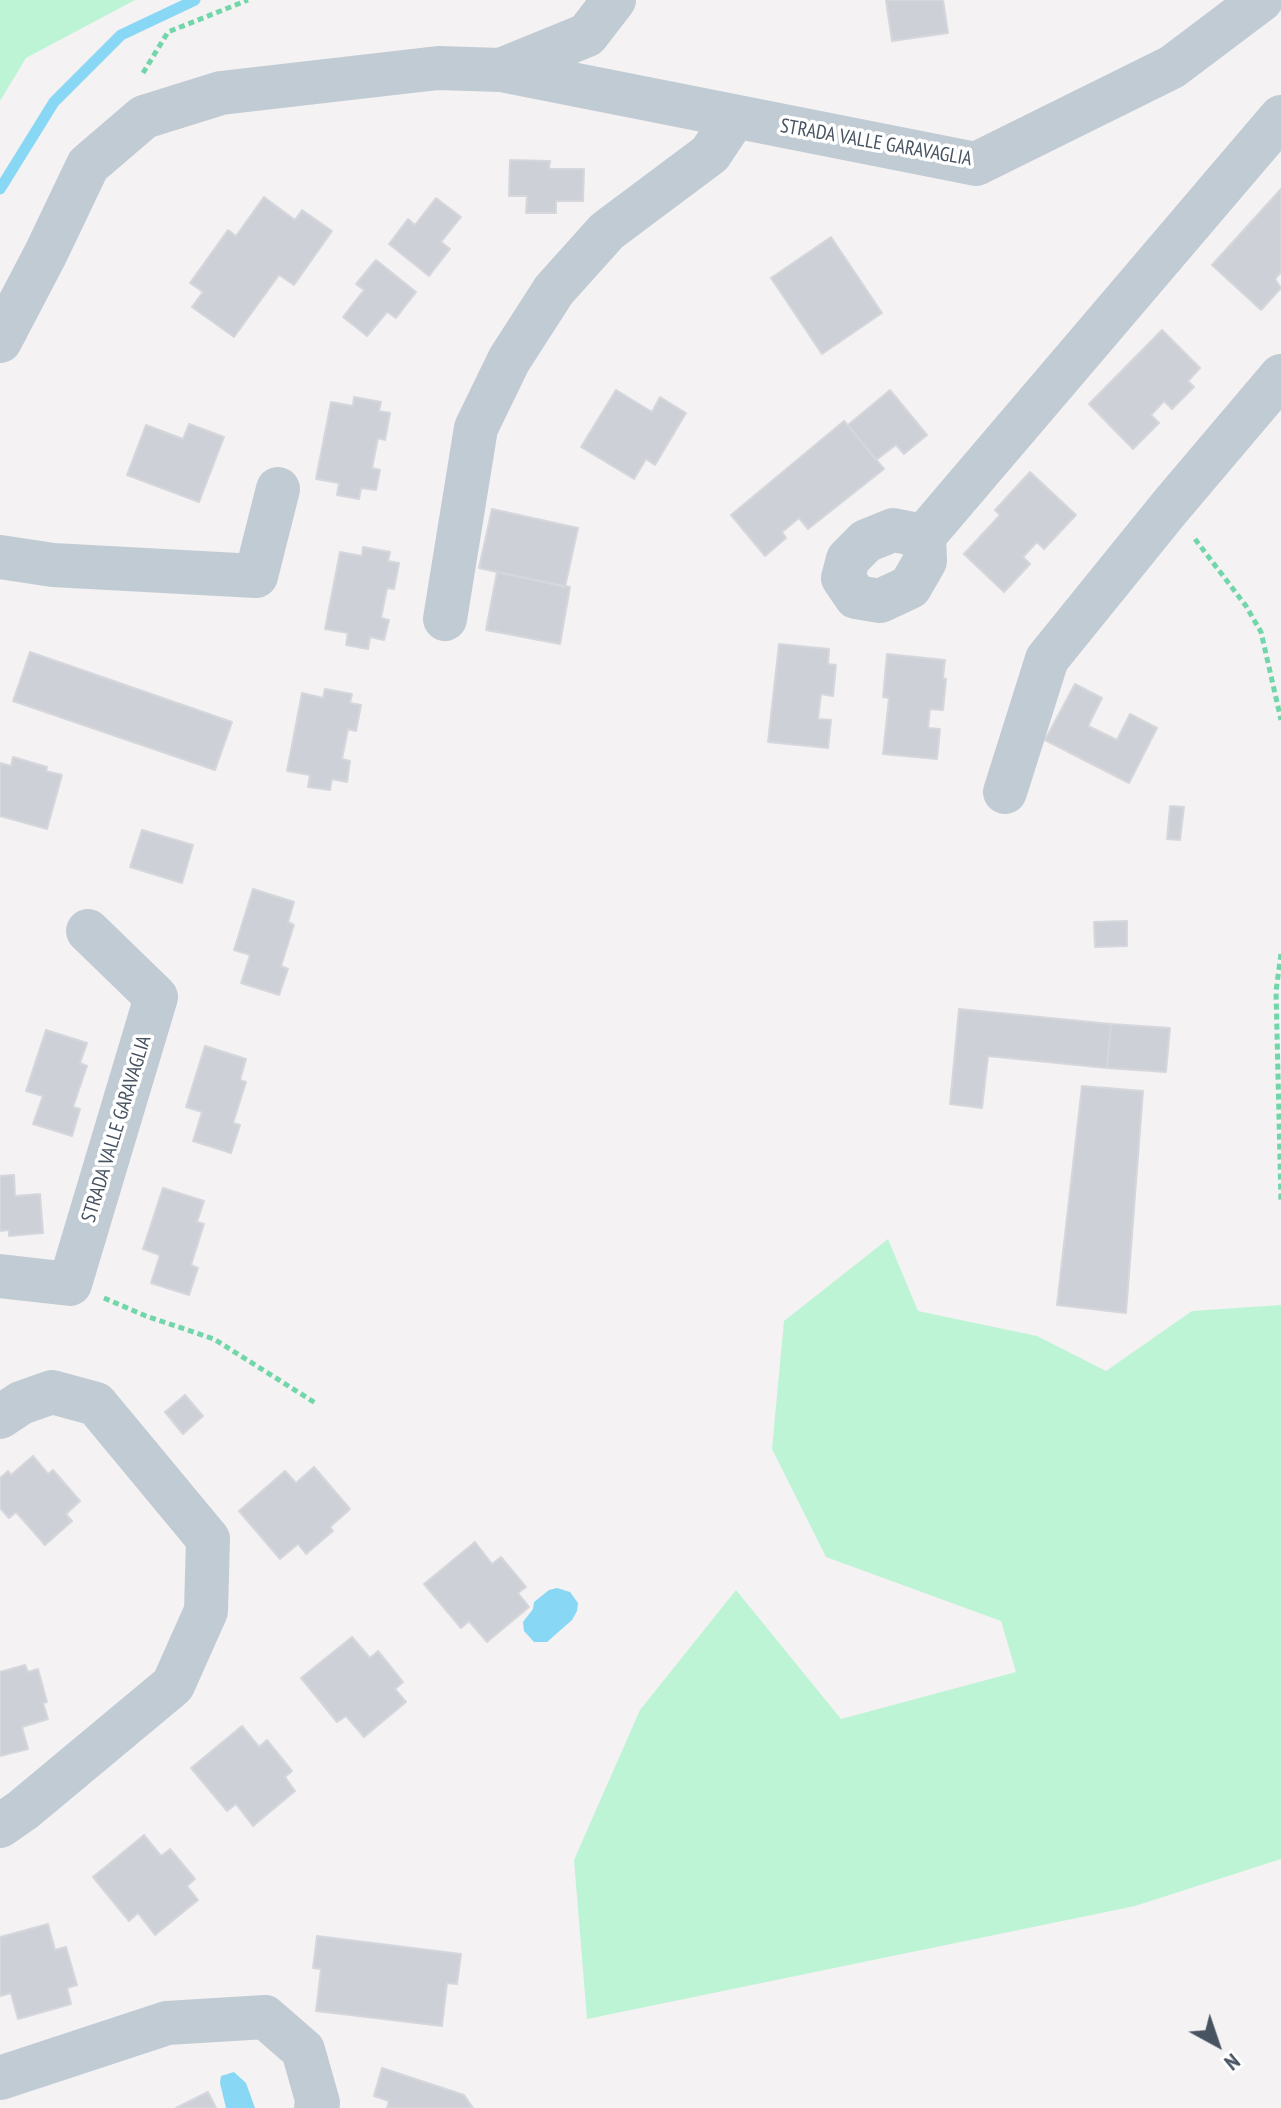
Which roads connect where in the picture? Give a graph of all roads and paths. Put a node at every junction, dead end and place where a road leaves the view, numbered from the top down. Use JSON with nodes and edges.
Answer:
{"nodes":[{"id":1,"x":248,"y":0,"type":"edge"},
{"id":2,"x":614,"y":0,"type":"edge"},
{"id":3,"x":1261,"y":0,"type":"edge"},
{"id":4,"x":501,"y":70,"type":"junction"},
{"id":5,"x":144,"y":117,"type":"junction"},
{"id":6,"x":1281,"y":117,"type":"edge"},
{"id":7,"x":734,"y":118,"type":"junction"},
{"id":8,"x":0,"y":341,"type":"edge"},
{"id":9,"x":1281,"y":376,"type":"edge"},
{"id":10,"x":278,"y":489,"type":"dead end"},
{"id":11,"x":1170,"y":507,"type":"junction"},
{"id":12,"x":924,"y":536,"type":"dead end"},
{"id":13,"x":0,"y":557,"type":"edge"},
{"id":14,"x":445,"y":619,"type":"dead end"},
{"id":15,"x":1281,"y":720,"type":"edge"},
{"id":16,"x":1005,"y":792,"type":"dead end"},
{"id":17,"x":88,"y":931,"type":"dead end"},
{"id":18,"x":1281,"y":954,"type":"edge"},
{"id":19,"x":1281,"y":1202,"type":"edge"},
{"id":20,"x":0,"y":1276,"type":"edge"},
{"id":21,"x":70,"y":1284,"type":"junction"},
{"id":22,"x":317,"y":1404,"type":"dead end"},
{"id":23,"x":0,"y":1417,"type":"edge"},
{"id":24,"x":0,"y":1826,"type":"edge"},
{"id":25,"x":0,"y":2078,"type":"edge"},
{"id":26,"x":316,"y":2108,"type":"edge"}],
"edges":[{"from":1,"to":5,"type":"path"},
{"from":2,"to":4,"type":"street","name":"STRADA VALLE GARAVAGLIA"},
{"from":3,"to":7,"type":"street","name":"STRADA VALLE GARAVAGLIA"},
{"from":4,"to":5,"type":"street","name":"STRADA VALLE GARAVAGLIA"},
{"from":4,"to":7,"type":"street","name":"STRADA VALLE GARAVAGLIA"},
{"from":5,"to":8,"type":"street","name":"STRADA VALLE GARAVAGLIA"},
{"from":6,"to":12,"type":"street"},
{"from":7,"to":14,"type":"street"},
{"from":9,"to":11,"type":"street"},
{"from":10,"to":13,"type":"street"},
{"from":11,"to":15,"type":"path"},
{"from":11,"to":16,"type":"street"},
{"from":17,"to":21,"type":"street","name":"STRADA VALLE GARAVAGLIA"},
{"from":18,"to":19,"type":"path"},
{"from":20,"to":21,"type":"street"},
{"from":21,"to":22,"type":"path"},
{"from":23,"to":24,"type":"street"},
{"from":25,"to":26,"type":"street"}]}
